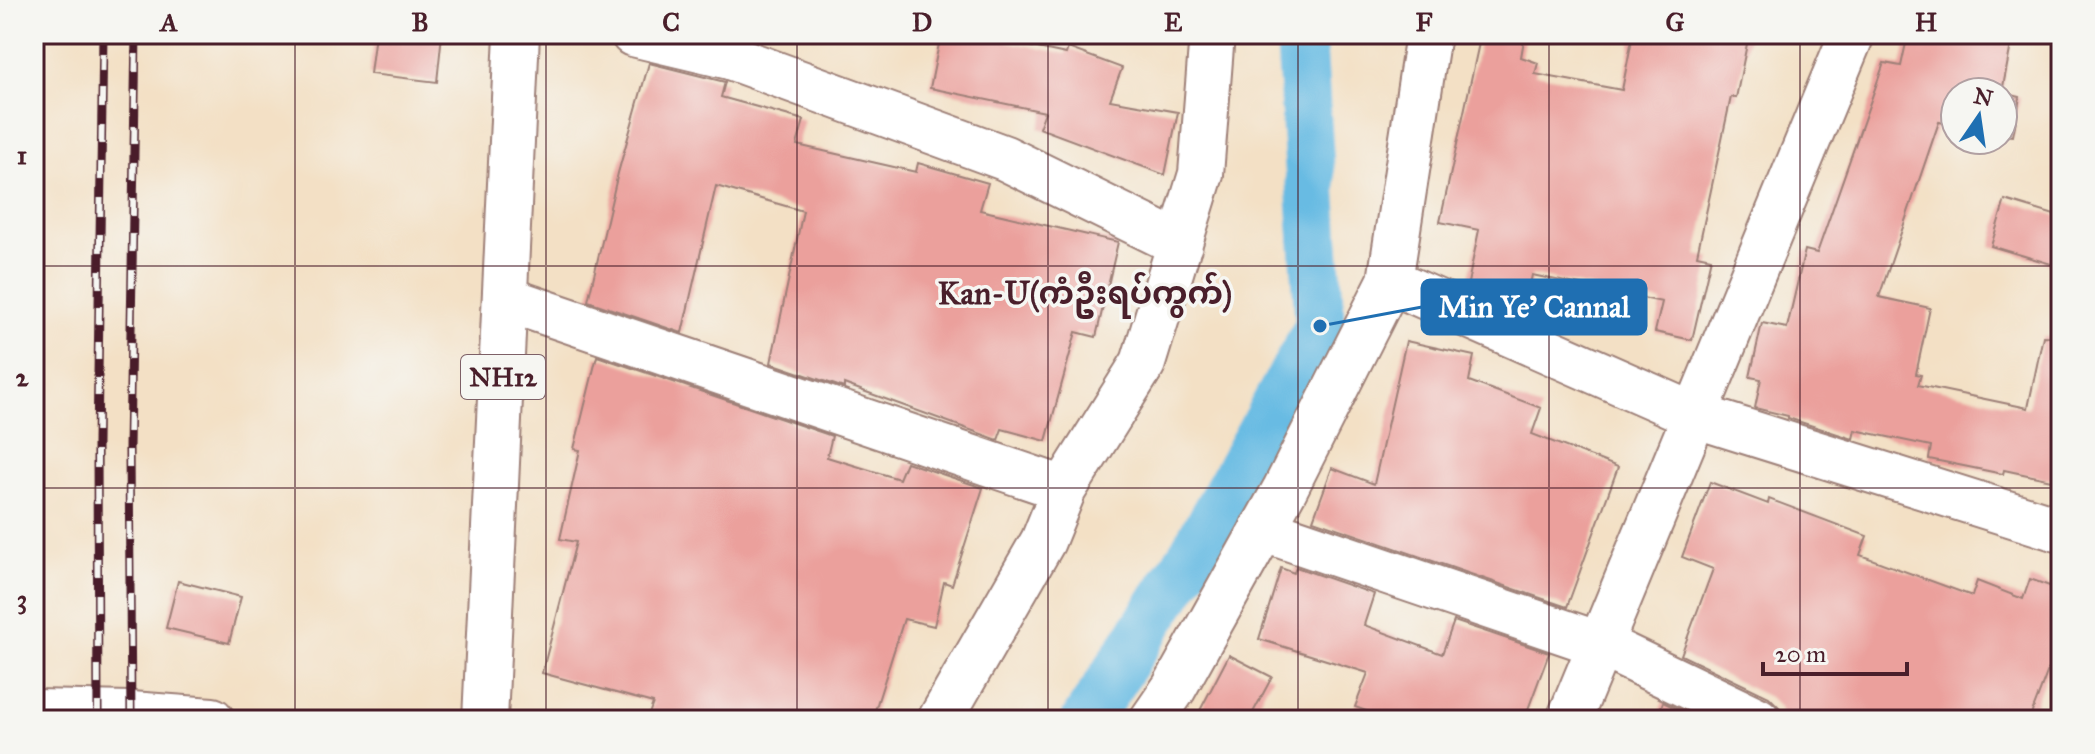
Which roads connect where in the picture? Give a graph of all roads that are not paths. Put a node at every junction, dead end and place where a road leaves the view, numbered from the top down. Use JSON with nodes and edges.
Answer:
{"nodes":[{"id":1,"x":517,"y":34,"type":"edge"},
{"id":2,"x":633,"y":34,"type":"edge"},
{"id":3,"x":1212,"y":34,"type":"edge"},
{"id":4,"x":1428,"y":34,"type":"edge"},
{"id":5,"x":1852,"y":34,"type":"edge"},
{"id":6,"x":1180,"y":244,"type":"junction"},
{"id":7,"x":1390,"y":281,"type":"junction"},
{"id":8,"x":506,"y":299,"type":"junction"},
{"id":9,"x":1694,"y":415,"type":"junction"},
{"id":10,"x":1064,"y":489,"type":"junction"},
{"id":11,"x":1262,"y":529,"type":"junction"},
{"id":12,"x":2061,"y":530,"type":"edge"},
{"id":13,"x":1602,"y":645,"type":"junction"},
{"id":14,"x":52,"y":715,"type":"edge"},
{"id":15,"x":212,"y":720,"type":"edge"},
{"id":16,"x":485,"y":720,"type":"edge"},
{"id":17,"x":940,"y":720,"type":"edge"},
{"id":18,"x":1152,"y":720,"type":"edge"},
{"id":19,"x":1569,"y":720,"type":"edge"},
{"id":20,"x":1758,"y":720,"type":"edge"}],
"edges":[{"from":1,"to":8,"type":"main road","number":"NH12"},
{"from":2,"to":6,"type":"main road"},
{"from":3,"to":6,"type":"main road"},
{"from":4,"to":7,"type":"main road"},
{"from":5,"to":9,"type":"main road"},
{"from":6,"to":10,"type":"main road"},
{"from":7,"to":9,"type":"main road"},
{"from":7,"to":11,"type":"main road"},
{"from":8,"to":10,"type":"main road"},
{"from":8,"to":16,"type":"main road","number":"NH12"},
{"from":9,"to":12,"type":"main road"},
{"from":9,"to":13,"type":"main road"},
{"from":10,"to":17,"type":"main road"},
{"from":11,"to":13,"type":"main road"},
{"from":11,"to":18,"type":"main road"},
{"from":13,"to":19,"type":"main road"},
{"from":13,"to":20,"type":"main road"},
{"from":14,"to":15,"type":"main road"}]}
